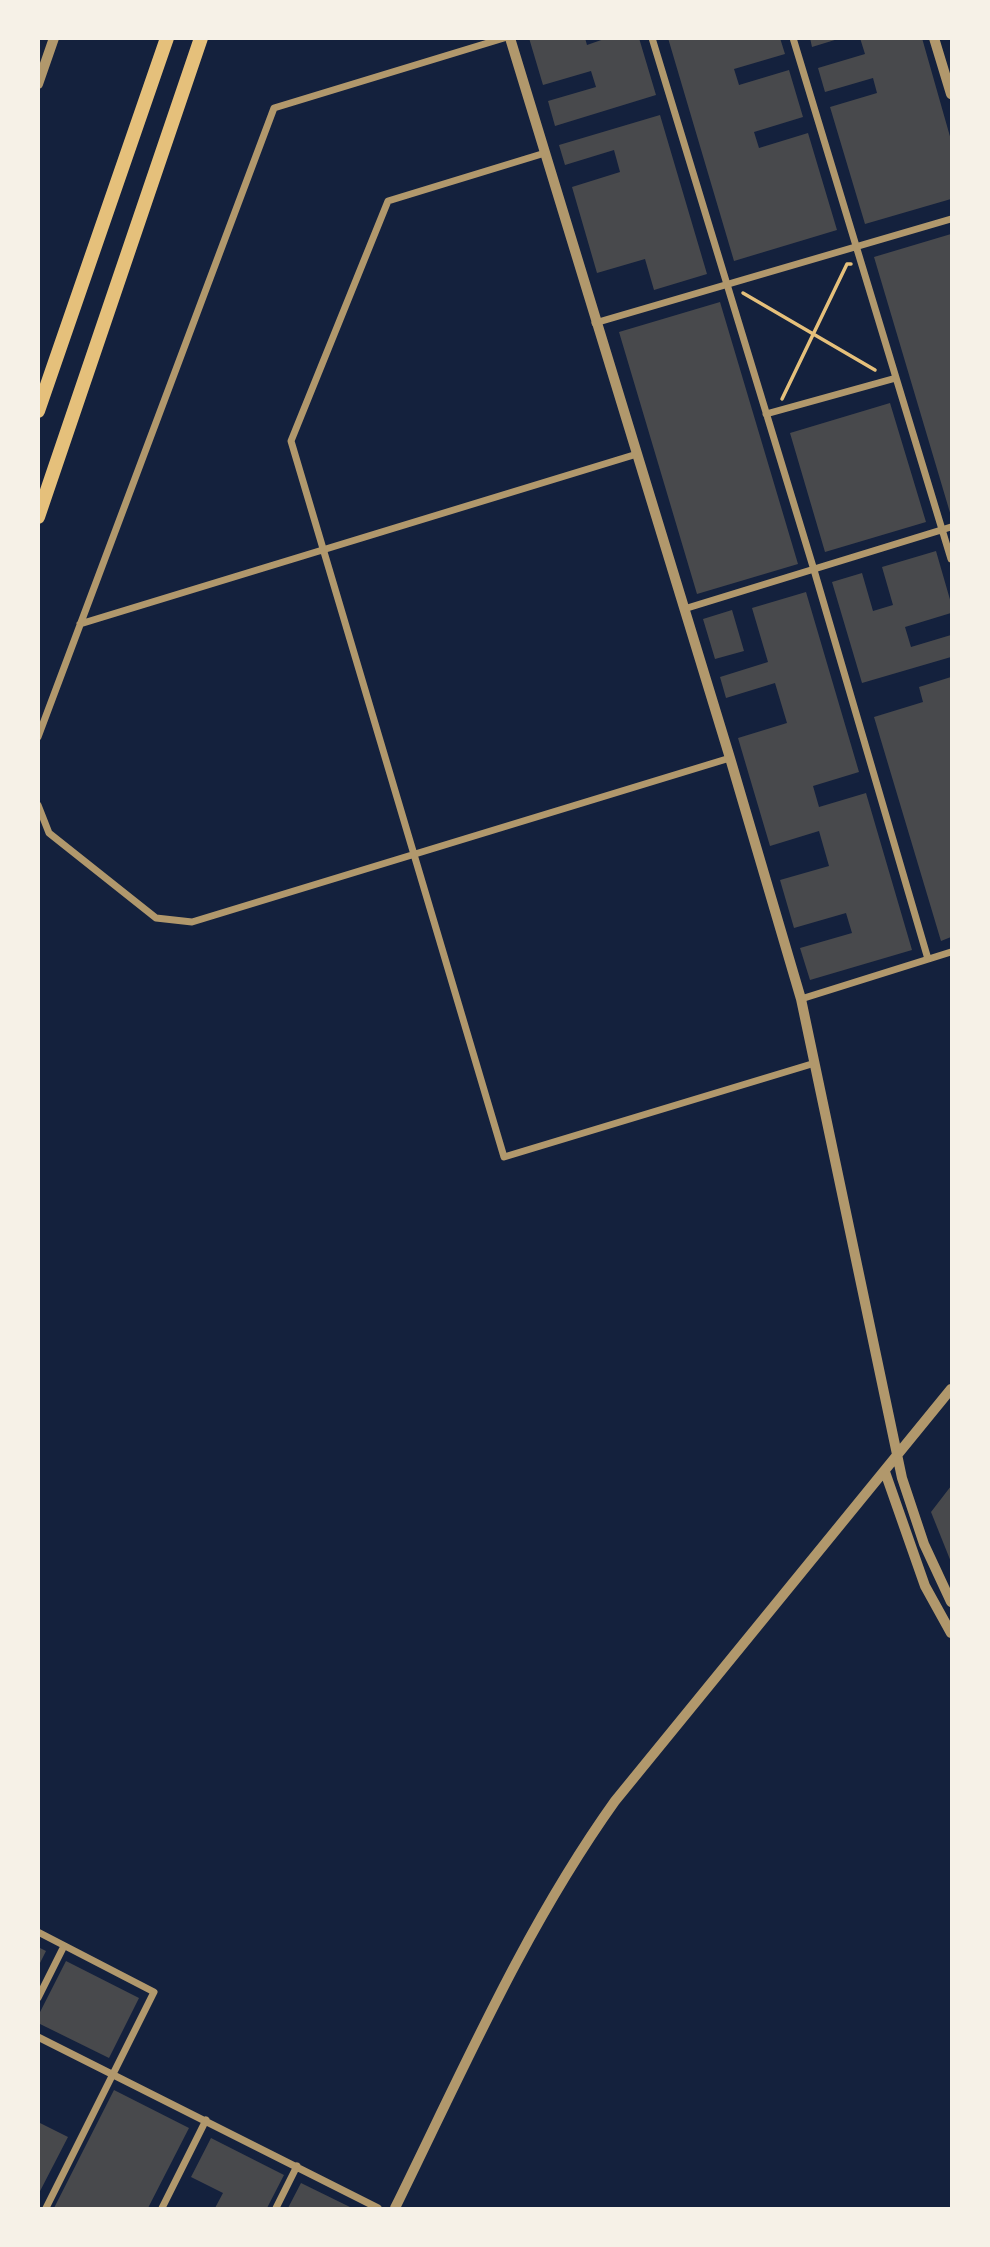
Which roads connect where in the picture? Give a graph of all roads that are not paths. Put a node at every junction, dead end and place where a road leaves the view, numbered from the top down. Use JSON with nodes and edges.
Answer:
{"nodes":[{"id":1,"x":54,"y":38,"type":"edge"},
{"id":2,"x":167,"y":38,"type":"edge"},
{"id":3,"x":201,"y":38,"type":"edge"},
{"id":4,"x":504,"y":38,"type":"edge"},
{"id":5,"x":510,"y":38,"type":"edge"},
{"id":6,"x":652,"y":38,"type":"edge"},
{"id":7,"x":793,"y":38,"type":"edge"},
{"id":8,"x":934,"y":38,"type":"edge"},
{"id":9,"x":38,"y":84,"type":"edge"},
{"id":10,"x":951,"y":94,"type":"edge"},
{"id":11,"x":545,"y":153,"type":"junction"},
{"id":12,"x":951,"y":219,"type":"edge"},
{"id":13,"x":857,"y":248,"type":"junction"},
{"id":14,"x":726,"y":285,"type":"junction"},
{"id":15,"x":595,"y":323,"type":"junction"},
{"id":16,"x":897,"y":379,"type":"junction"},
{"id":17,"x":38,"y":411,"type":"edge"},
{"id":18,"x":766,"y":414,"type":"junction"},
{"id":19,"x":637,"y":454,"type":"junction"},
{"id":20,"x":38,"y":517,"type":"edge"},
{"id":21,"x":951,"y":527,"type":"edge"},
{"id":22,"x":943,"y":530,"type":"junction"},
{"id":23,"x":324,"y":550,"type":"junction"},
{"id":24,"x":951,"y":559,"type":"edge"},
{"id":25,"x":814,"y":570,"type":"junction"},
{"id":26,"x":684,"y":609,"type":"junction"},
{"id":27,"x":80,"y":624,"type":"junction"},
{"id":28,"x":38,"y":737,"type":"edge"},
{"id":29,"x":730,"y":758,"type":"junction"},
{"id":30,"x":38,"y":805,"type":"edge"},
{"id":31,"x":414,"y":853,"type":"junction"},
{"id":32,"x":951,"y":952,"type":"edge"},
{"id":33,"x":928,"y":959,"type":"junction"},
{"id":34,"x":801,"y":999,"type":"junction"},
{"id":35,"x":814,"y":1062,"type":"junction"},
{"id":36,"x":951,"y":1389,"type":"edge"},
{"id":37,"x":897,"y":1456,"type":"junction"},
{"id":38,"x":885,"y":1472,"type":"junction"},
{"id":39,"x":951,"y":1598,"type":"edge"},
{"id":40,"x":951,"y":1633,"type":"edge"},
{"id":41,"x":38,"y":1932,"type":"edge"},
{"id":42,"x":64,"y":1946,"type":"junction"},
{"id":43,"x":38,"y":1998,"type":"edge"},
{"id":44,"x":38,"y":2037,"type":"edge"},
{"id":45,"x":114,"y":2074,"type":"junction"},
{"id":46,"x":206,"y":2120,"type":"junction"},
{"id":47,"x":297,"y":2166,"type":"junction"},
{"id":48,"x":46,"y":2208,"type":"edge"},
{"id":49,"x":162,"y":2208,"type":"edge"},
{"id":50,"x":276,"y":2208,"type":"edge"},
{"id":51,"x":378,"y":2208,"type":"edge"},
{"id":52,"x":395,"y":2208,"type":"edge"}],
"edges":[{"from":1,"to":9,"type":"street"},
{"from":2,"to":17,"type":"highway"},
{"from":3,"to":20,"type":"highway"},
{"from":4,"to":27,"type":"street"},
{"from":5,"to":11,"type":"street"},
{"from":6,"to":14,"type":"street"},
{"from":7,"to":13,"type":"street"},
{"from":8,"to":10,"type":"street"},
{"from":11,"to":15,"type":"street"},
{"from":11,"to":23,"type":"street"},
{"from":12,"to":13,"type":"street"},
{"from":13,"to":14,"type":"street"},
{"from":13,"to":16,"type":"street"},
{"from":14,"to":15,"type":"street"},
{"from":14,"to":18,"type":"street"},
{"from":15,"to":19,"type":"street"},
{"from":16,"to":18,"type":"street"},
{"from":16,"to":22,"type":"street"},
{"from":18,"to":25,"type":"street"},
{"from":19,"to":23,"type":"street"},
{"from":19,"to":26,"type":"street"},
{"from":21,"to":22,"type":"street"},
{"from":22,"to":24,"type":"street"},
{"from":22,"to":25,"type":"street"},
{"from":23,"to":27,"type":"street"},
{"from":23,"to":31,"type":"street"},
{"from":25,"to":26,"type":"street"},
{"from":25,"to":33,"type":"street"},
{"from":26,"to":29,"type":"street"},
{"from":27,"to":28,"type":"street"},
{"from":29,"to":31,"type":"street"},
{"from":29,"to":34,"type":"street"},
{"from":30,"to":31,"type":"street"},
{"from":31,"to":35,"type":"street"},
{"from":32,"to":33,"type":"street"},
{"from":33,"to":34,"type":"street"},
{"from":34,"to":35,"type":"street"},
{"from":35,"to":37,"type":"street"},
{"from":36,"to":37,"type":"street"},
{"from":37,"to":38,"type":"street"},
{"from":37,"to":39,"type":"street"},
{"from":38,"to":40,"type":"street"},
{"from":38,"to":52,"type":"street"},
{"from":41,"to":42,"type":"street"},
{"from":42,"to":43,"type":"street"},
{"from":42,"to":45,"type":"street"},
{"from":44,"to":45,"type":"street"},
{"from":45,"to":46,"type":"street"},
{"from":45,"to":48,"type":"street"},
{"from":46,"to":47,"type":"street"},
{"from":46,"to":49,"type":"street"},
{"from":47,"to":50,"type":"street"},
{"from":47,"to":51,"type":"street"}]}
